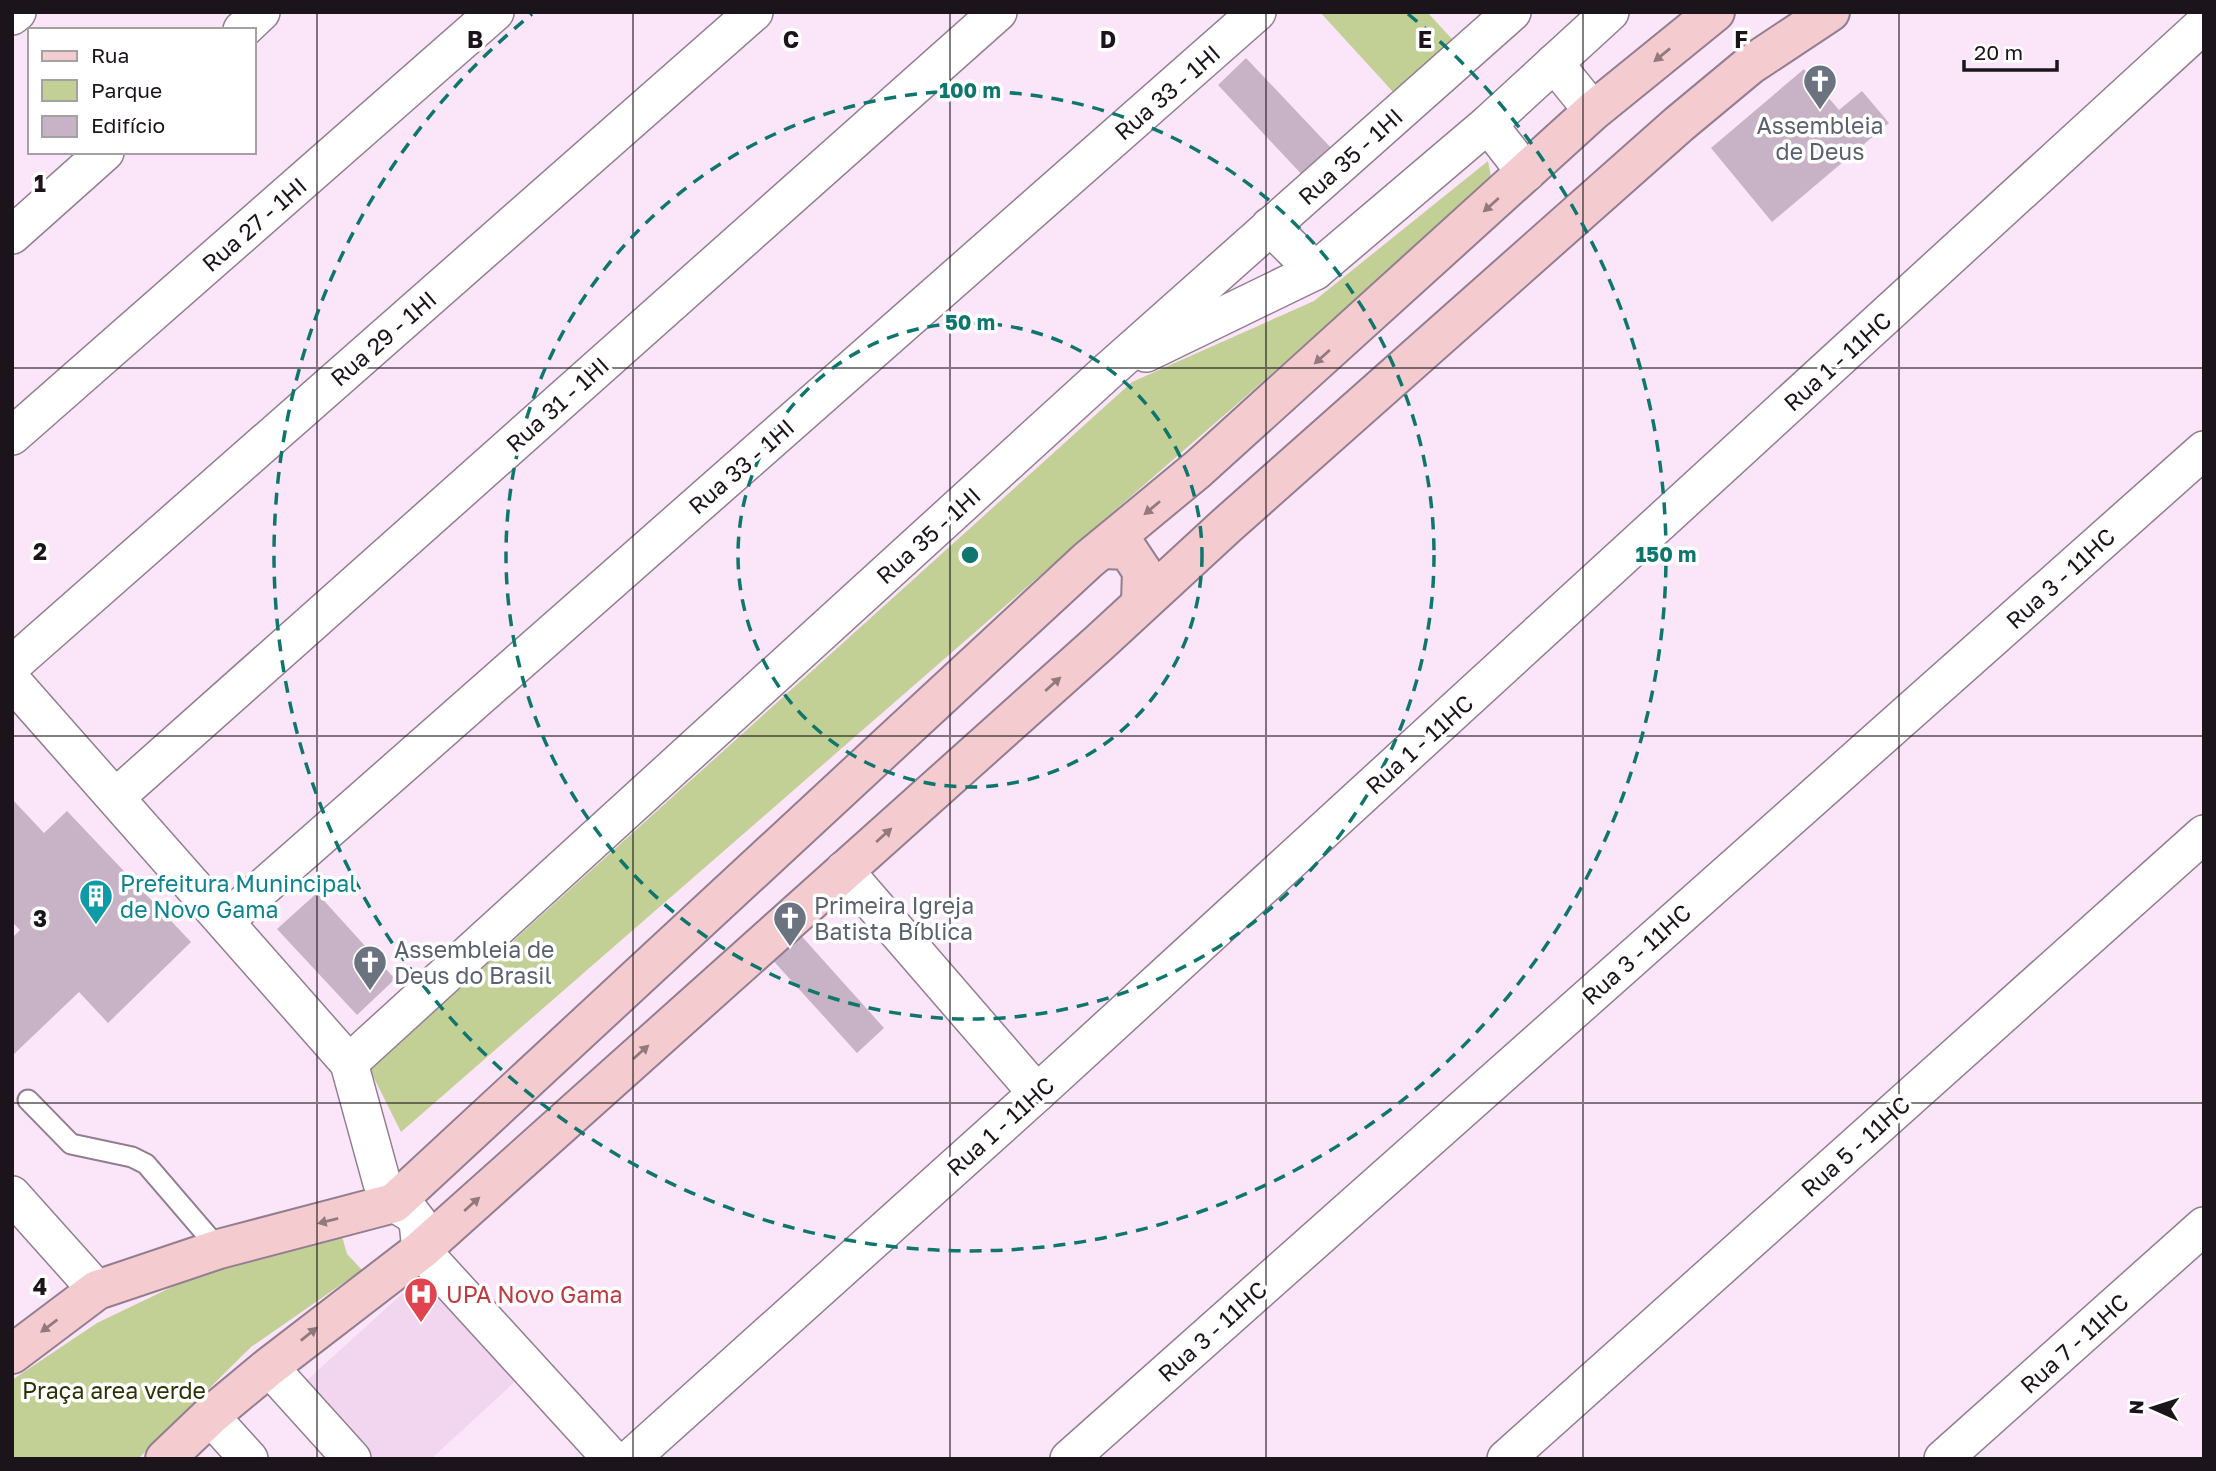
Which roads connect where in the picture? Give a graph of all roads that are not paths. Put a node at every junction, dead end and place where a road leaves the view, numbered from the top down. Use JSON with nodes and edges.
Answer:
{"nodes":[{"id":1,"x":17,"y":12,"type":"edge"},
{"id":2,"x":261,"y":12,"type":"edge"},
{"id":3,"x":495,"y":12,"type":"edge"},
{"id":4,"x":754,"y":12,"type":"edge"},
{"id":5,"x":998,"y":12,"type":"edge"},
{"id":6,"x":1257,"y":12,"type":"edge"},
{"id":7,"x":1512,"y":12,"type":"edge"},
{"id":8,"x":1610,"y":12,"type":"edge"},
{"id":9,"x":1715,"y":12,"type":"edge"},
{"id":10,"x":1830,"y":12,"type":"edge"},
{"id":11,"x":12,"y":16,"type":"edge"},
{"id":12,"x":2204,"y":24,"type":"edge"},
{"id":13,"x":244,"y":28,"type":"edge"},
{"id":14,"x":1555,"y":63,"type":"junction"},
{"id":15,"x":1592,"y":111,"type":"junction"},
{"id":16,"x":1488,"y":124,"type":"junction"},
{"id":17,"x":103,"y":154,"type":"edge"},
{"id":18,"x":1526,"y":173,"type":"junction"},
{"id":19,"x":1270,"y":226,"type":"junction"},
{"id":20,"x":12,"y":235,"type":"edge"},
{"id":21,"x":1315,"y":271,"type":"junction"},
{"id":22,"x":1108,"y":372,"type":"junction"},
{"id":23,"x":12,"y":436,"type":"edge"},
{"id":24,"x":2204,"y":450,"type":"edge"},
{"id":25,"x":1187,"y":479,"type":"junction"},
{"id":26,"x":1227,"y":525,"type":"junction"},
{"id":27,"x":1103,"y":549,"type":"junction"},
{"id":28,"x":1141,"y":602,"type":"junction"},
{"id":29,"x":12,"y":665,"type":"edge"},
{"id":30,"x":12,"y":681,"type":"edge"},
{"id":31,"x":116,"y":797,"type":"junction"},
{"id":32,"x":2204,"y":834,"type":"edge"},
{"id":33,"x":844,"y":870,"type":"junction"},
{"id":34,"x":225,"y":920,"type":"junction"},
{"id":35,"x":349,"y":1063,"type":"junction"},
{"id":36,"x":1038,"y":1093,"type":"junction"},
{"id":37,"x":28,"y":1100,"type":"dead end"},
{"id":38,"x":12,"y":1195,"type":"edge"},
{"id":39,"x":394,"y":1203,"type":"junction"},
{"id":40,"x":2204,"y":1226,"type":"edge"},
{"id":41,"x":219,"y":1249,"type":"junction"},
{"id":42,"x":421,"y":1250,"type":"junction"},
{"id":43,"x":97,"y":1290,"type":"junction"},
{"id":44,"x":12,"y":1354,"type":"edge"},
{"id":45,"x":269,"y":1367,"type":"junction"},
{"id":46,"x":210,"y":1416,"type":"junction"},
{"id":47,"x":178,"y":1453,"type":"edge"},
{"id":48,"x":249,"y":1459,"type":"edge"},
{"id":49,"x":352,"y":1459,"type":"edge"},
{"id":50,"x":612,"y":1459,"type":"edge"},
{"id":51,"x":630,"y":1459,"type":"edge"},
{"id":52,"x":1069,"y":1459,"type":"edge"},
{"id":53,"x":1506,"y":1459,"type":"edge"},
{"id":54,"x":1943,"y":1459,"type":"edge"}],
"edges":[{"from":1,"to":11,"type":"street"},
{"from":2,"to":13,"type":"street"},
{"from":3,"to":23,"type":"street","name":"Rua 27 - 1HI"},
{"from":4,"to":29,"type":"street","name":"Rua 29 - 1HI"},
{"from":5,"to":31,"type":"street","name":"Rua 31 - 1HI"},
{"from":6,"to":34,"type":"street","name":"Rua 33 - 1HI"},
{"from":7,"to":19,"type":"street","name":"Rua 35 - 1HI"},
{"from":8,"to":14,"type":"street"},
{"from":9,"to":15,"type":"street","one_way":true},
{"from":10,"to":26,"type":"street"},
{"from":12,"to":36,"type":"street","name":"Rua 1 - 11HC"},
{"from":14,"to":15,"type":"street"},
{"from":14,"to":16,"type":"street"},
{"from":15,"to":18,"type":"street"},
{"from":16,"to":18,"type":"street"},
{"from":16,"to":21,"type":"street"},
{"from":17,"to":20,"type":"street"},
{"from":18,"to":25,"type":"street","one_way":true},
{"from":19,"to":21,"type":"street"},
{"from":19,"to":22,"type":"street","name":"Rua 35 - 1HI"},
{"from":21,"to":22,"type":"street"},
{"from":22,"to":35,"type":"street","name":"Rua 35 - 1HI"},
{"from":24,"to":52,"type":"street","name":"Rua 3 - 11HC"},
{"from":25,"to":26,"type":"street"},
{"from":25,"to":27,"type":"street","one_way":true},
{"from":26,"to":28,"type":"street"},
{"from":27,"to":28,"type":"street"},
{"from":27,"to":39,"type":"street"},
{"from":33,"to":28,"type":"street","one_way":true},
{"from":30,"to":31,"type":"street"},
{"from":31,"to":34,"type":"street"},
{"from":32,"to":53,"type":"street","name":"Rua 5 - 11HC"},
{"from":33,"to":36,"type":"street"},
{"from":42,"to":33,"type":"street","one_way":true},
{"from":34,"to":35,"type":"street"},
{"from":35,"to":39,"type":"street"},
{"from":36,"to":51,"type":"street","name":"Rua 1 - 11HC"},
{"from":37,"to":41,"type":"lane"},
{"from":38,"to":43,"type":"street"},
{"from":39,"to":41,"type":"street","one_way":true},
{"from":39,"to":42,"type":"street"},
{"from":40,"to":54,"type":"street","name":"Rua 7 - 11HC"},
{"from":41,"to":43,"type":"street"},
{"from":45,"to":42,"type":"street","one_way":true},
{"from":42,"to":50,"type":"street"},
{"from":43,"to":44,"type":"street","one_way":true},
{"from":45,"to":46,"type":"street"},
{"from":45,"to":49,"type":"street"},
{"from":46,"to":47,"type":"street"},
{"from":46,"to":48,"type":"street"}]}
